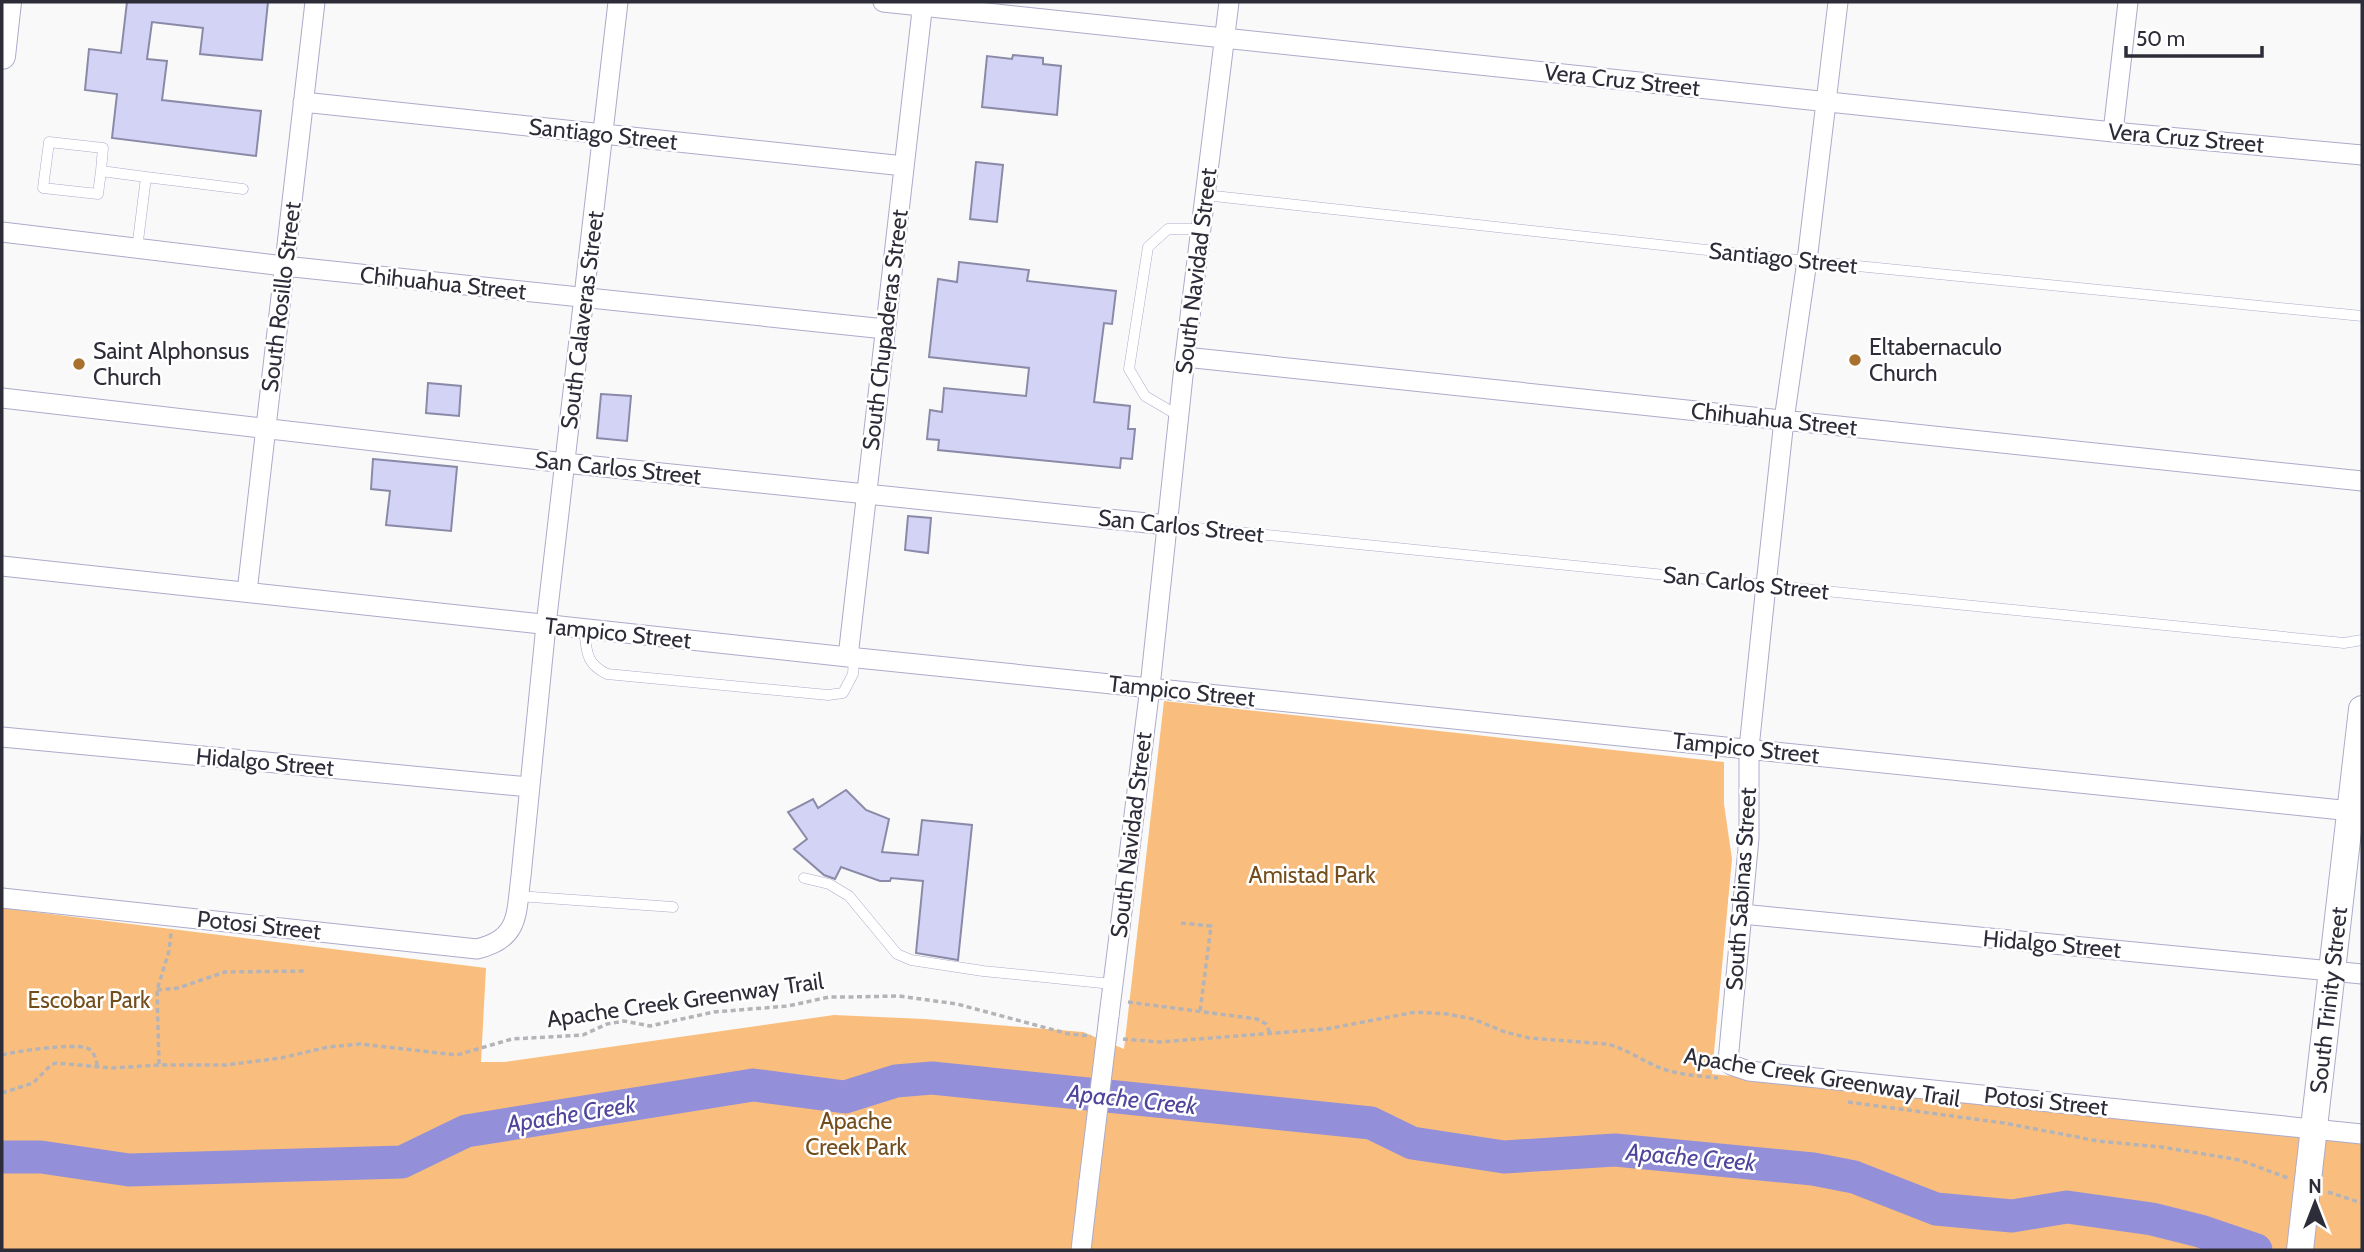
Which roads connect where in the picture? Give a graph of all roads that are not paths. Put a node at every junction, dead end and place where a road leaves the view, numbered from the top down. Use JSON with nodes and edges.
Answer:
{"nodes":[{"id":1,"x":8,"y":2,"type":"edge"},
{"id":2,"x":314,"y":2,"type":"edge"},
{"id":3,"x":618,"y":2,"type":"edge"},
{"id":4,"x":883,"y":2,"type":"edge"},
{"id":5,"x":1229,"y":2,"type":"edge"},
{"id":6,"x":1838,"y":2,"type":"edge"},
{"id":7,"x":2128,"y":2,"type":"edge"},
{"id":8,"x":922,"y":4,"type":"edge"},
{"id":9,"x":1225,"y":39,"type":"junction"},
{"id":10,"x":2,"y":56,"type":"edge"},
{"id":11,"x":303,"y":102,"type":"junction"},
{"id":12,"x":1826,"y":102,"type":"junction"},
{"id":13,"x":2113,"y":132,"type":"junction"},
{"id":14,"x":603,"y":134,"type":"junction"},
{"id":15,"x":2362,"y":155,"type":"edge"},
{"id":16,"x":904,"y":166,"type":"junction"},
{"id":17,"x":101,"y":171,"type":"junction"},
{"id":18,"x":146,"y":177,"type":"junction"},
{"id":19,"x":243,"y":189,"type":"dead end"},
{"id":20,"x":1205,"y":195,"type":"junction"},
{"id":21,"x":1201,"y":229,"type":"junction"},
{"id":22,"x":2,"y":232,"type":"edge"},
{"id":23,"x":137,"y":249,"type":"junction"},
{"id":24,"x":1807,"y":261,"type":"junction"},
{"id":25,"x":284,"y":266,"type":"junction"},
{"id":26,"x":585,"y":298,"type":"junction"},
{"id":27,"x":2362,"y":316,"type":"edge"},
{"id":28,"x":885,"y":329,"type":"junction"},
{"id":29,"x":1185,"y":357,"type":"junction"},
{"id":30,"x":2,"y":398,"type":"edge"},
{"id":31,"x":1179,"y":416,"type":"junction"},
{"id":32,"x":1784,"y":420,"type":"junction"},
{"id":33,"x":265,"y":430,"type":"junction"},
{"id":34,"x":565,"y":463,"type":"junction"},
{"id":35,"x":2362,"y":481,"type":"edge"},
{"id":36,"x":866,"y":493,"type":"junction"},
{"id":37,"x":1167,"y":525,"type":"junction"},
{"id":38,"x":2,"y":566,"type":"edge"},
{"id":39,"x":1766,"y":585,"type":"junction"},
{"id":40,"x":247,"y":592,"type":"junction"},
{"id":41,"x":546,"y":625,"type":"junction"},
{"id":42,"x":584,"y":629,"type":"junction"},
{"id":43,"x":2362,"y":640,"type":"edge"},
{"id":44,"x":851,"y":658,"type":"junction"},
{"id":45,"x":1150,"y":687,"type":"junction"},
{"id":46,"x":2362,"y":709,"type":"edge"},
{"id":47,"x":2,"y":737,"type":"edge"},
{"id":48,"x":1749,"y":748,"type":"junction"},
{"id":49,"x":529,"y":787,"type":"junction"},
{"id":50,"x":2356,"y":812,"type":"edge"},
{"id":51,"x":804,"y":878,"type":"dead end"},
{"id":52,"x":518,"y":896,"type":"junction"},
{"id":53,"x":2,"y":898,"type":"edge"},
{"id":54,"x":673,"y":907,"type":"dead end"},
{"id":55,"x":1742,"y":914,"type":"junction"},
{"id":56,"x":510,"y":930,"type":"joint"},
{"id":57,"x":2332,"y":970,"type":"junction"},
{"id":58,"x":2362,"y":974,"type":"edge"},
{"id":59,"x":1112,"y":984,"type":"junction"},
{"id":60,"x":1725,"y":1072,"type":"joint"},
{"id":61,"x":2314,"y":1128,"type":"junction"},
{"id":62,"x":2362,"y":1133,"type":"edge"},
{"id":63,"x":1081,"y":1250,"type":"edge"},
{"id":64,"x":2300,"y":1250,"type":"edge"}],
"edges":[{"from":1,"to":10,"type":"street"},
{"from":2,"to":11,"type":"street","name":"South Rosillo Street"},
{"from":3,"to":14,"type":"street","name":"South Calaveras Street"},
{"from":4,"to":8,"type":"street","name":"Vera Cruz Street"},
{"from":5,"to":9,"type":"street","name":"South Navidad Street"},
{"from":6,"to":12,"type":"street","name":"South Sabinas Street"},
{"from":7,"to":13,"type":"street"},
{"from":8,"to":9,"type":"street","name":"Vera Cruz Street"},
{"from":8,"to":16,"type":"street","name":"South Chupaderas Street"},
{"from":9,"to":12,"type":"street","name":"Vera Cruz Street"},
{"from":9,"to":20,"type":"street","name":"South Navidad Street"},
{"from":11,"to":14,"type":"street","name":"Santiago Street"},
{"from":11,"to":25,"type":"street","name":"South Rosillo Street"},
{"from":12,"to":13,"type":"street","name":"Vera Cruz Street"},
{"from":12,"to":24,"type":"street","name":"South Sabinas Street"},
{"from":13,"to":15,"type":"street","name":"Vera Cruz Street"},
{"from":14,"to":16,"type":"street","name":"Santiago Street"},
{"from":14,"to":26,"type":"street","name":"South Calaveras Street"},
{"from":16,"to":28,"type":"street","name":"South Chupaderas Street"},
{"from":17,"to":17,"type":"lane"},
{"from":17,"to":18,"type":"lane"},
{"from":18,"to":19,"type":"lane"},
{"from":18,"to":23,"type":"lane"},
{"from":20,"to":21,"type":"street","name":"South Navidad Street"},
{"from":20,"to":24,"type":"lane","name":"Santiago Street"},
{"from":21,"to":29,"type":"street","name":"South Navidad Street"},
{"from":21,"to":31,"type":"lane"},
{"from":22,"to":23,"type":"street","name":"Chihuahua Street"},
{"from":23,"to":25,"type":"street","name":"Chihuahua Street"},
{"from":24,"to":27,"type":"lane","name":"Santiago Street"},
{"from":24,"to":32,"type":"street","name":"South Sabinas Street"},
{"from":25,"to":26,"type":"street","name":"Chihuahua Street"},
{"from":25,"to":33,"type":"street","name":"South Rosillo Street"},
{"from":26,"to":28,"type":"street","name":"Chihuahua Street"},
{"from":26,"to":34,"type":"street","name":"South Calaveras Street"},
{"from":28,"to":36,"type":"street","name":"South Chupaderas Street"},
{"from":29,"to":31,"type":"street","name":"South Navidad Street"},
{"from":29,"to":32,"type":"street","name":"Chihuahua Street"},
{"from":30,"to":33,"type":"street","name":"San Carlos Street"},
{"from":31,"to":37,"type":"street","name":"South Navidad Street"},
{"from":32,"to":35,"type":"street","name":"Chihuahua Street"},
{"from":32,"to":39,"type":"street","name":"South Sabinas Street"},
{"from":33,"to":34,"type":"street","name":"San Carlos Street"},
{"from":33,"to":40,"type":"street","name":"South Rosillo Street"},
{"from":34,"to":36,"type":"street","name":"San Carlos Street"},
{"from":34,"to":41,"type":"street","name":"South Calaveras Street"},
{"from":36,"to":37,"type":"street","name":"San Carlos Street"},
{"from":36,"to":44,"type":"street","name":"South Chupaderas Street"},
{"from":37,"to":39,"type":"lane","name":"San Carlos Street"},
{"from":37,"to":45,"type":"street","name":"South Navidad Street"},
{"from":38,"to":40,"type":"street","name":"Tampico Street"},
{"from":39,"to":43,"type":"lane","name":"San Carlos Street"},
{"from":39,"to":48,"type":"street","name":"South Sabinas Street"},
{"from":40,"to":41,"type":"street","name":"Tampico Street"},
{"from":41,"to":42,"type":"street","name":"Tampico Street"},
{"from":41,"to":49,"type":"street","name":"South Calaveras Street"},
{"from":42,"to":44,"type":"street","name":"Tampico Street"},
{"from":42,"to":44,"type":"lane"},
{"from":44,"to":45,"type":"street","name":"Tampico Street"},
{"from":45,"to":48,"type":"street","name":"Tampico Street"},
{"from":45,"to":59,"type":"street","name":"South Navidad Street"},
{"from":46,"to":50,"type":"street","name":"South Trinity Street"},
{"from":47,"to":49,"type":"street","name":"Hidalgo Street"},
{"from":48,"to":50,"type":"street","name":"Tampico Street"},
{"from":48,"to":55,"type":"street","name":"South Sabinas Street"},
{"from":49,"to":52,"type":"street","name":"South Calaveras Street"},
{"from":50,"to":57,"type":"street","name":"South Trinity Street"},
{"from":51,"to":59,"type":"lane"},
{"from":52,"to":54,"type":"lane"},
{"from":52,"to":56,"type":"street","name":"South Calaveras Street"},
{"from":53,"to":56,"type":"street","name":"Potosi Street"},
{"from":55,"to":57,"type":"street","name":"Hidalgo Street"},
{"from":55,"to":60,"type":"street","name":"South Sabinas Street"},
{"from":57,"to":58,"type":"street","name":"Hidalgo Street"},
{"from":57,"to":61,"type":"street","name":"South Trinity Street"},
{"from":59,"to":63,"type":"street","name":"South Navidad Street","bridge":true},
{"from":60,"to":61,"type":"street","name":"Potosi Street"},
{"from":61,"to":62,"type":"street","name":"Potosi Street"},
{"from":61,"to":64,"type":"street","name":"South Trinity Street","bridge":true}]}
